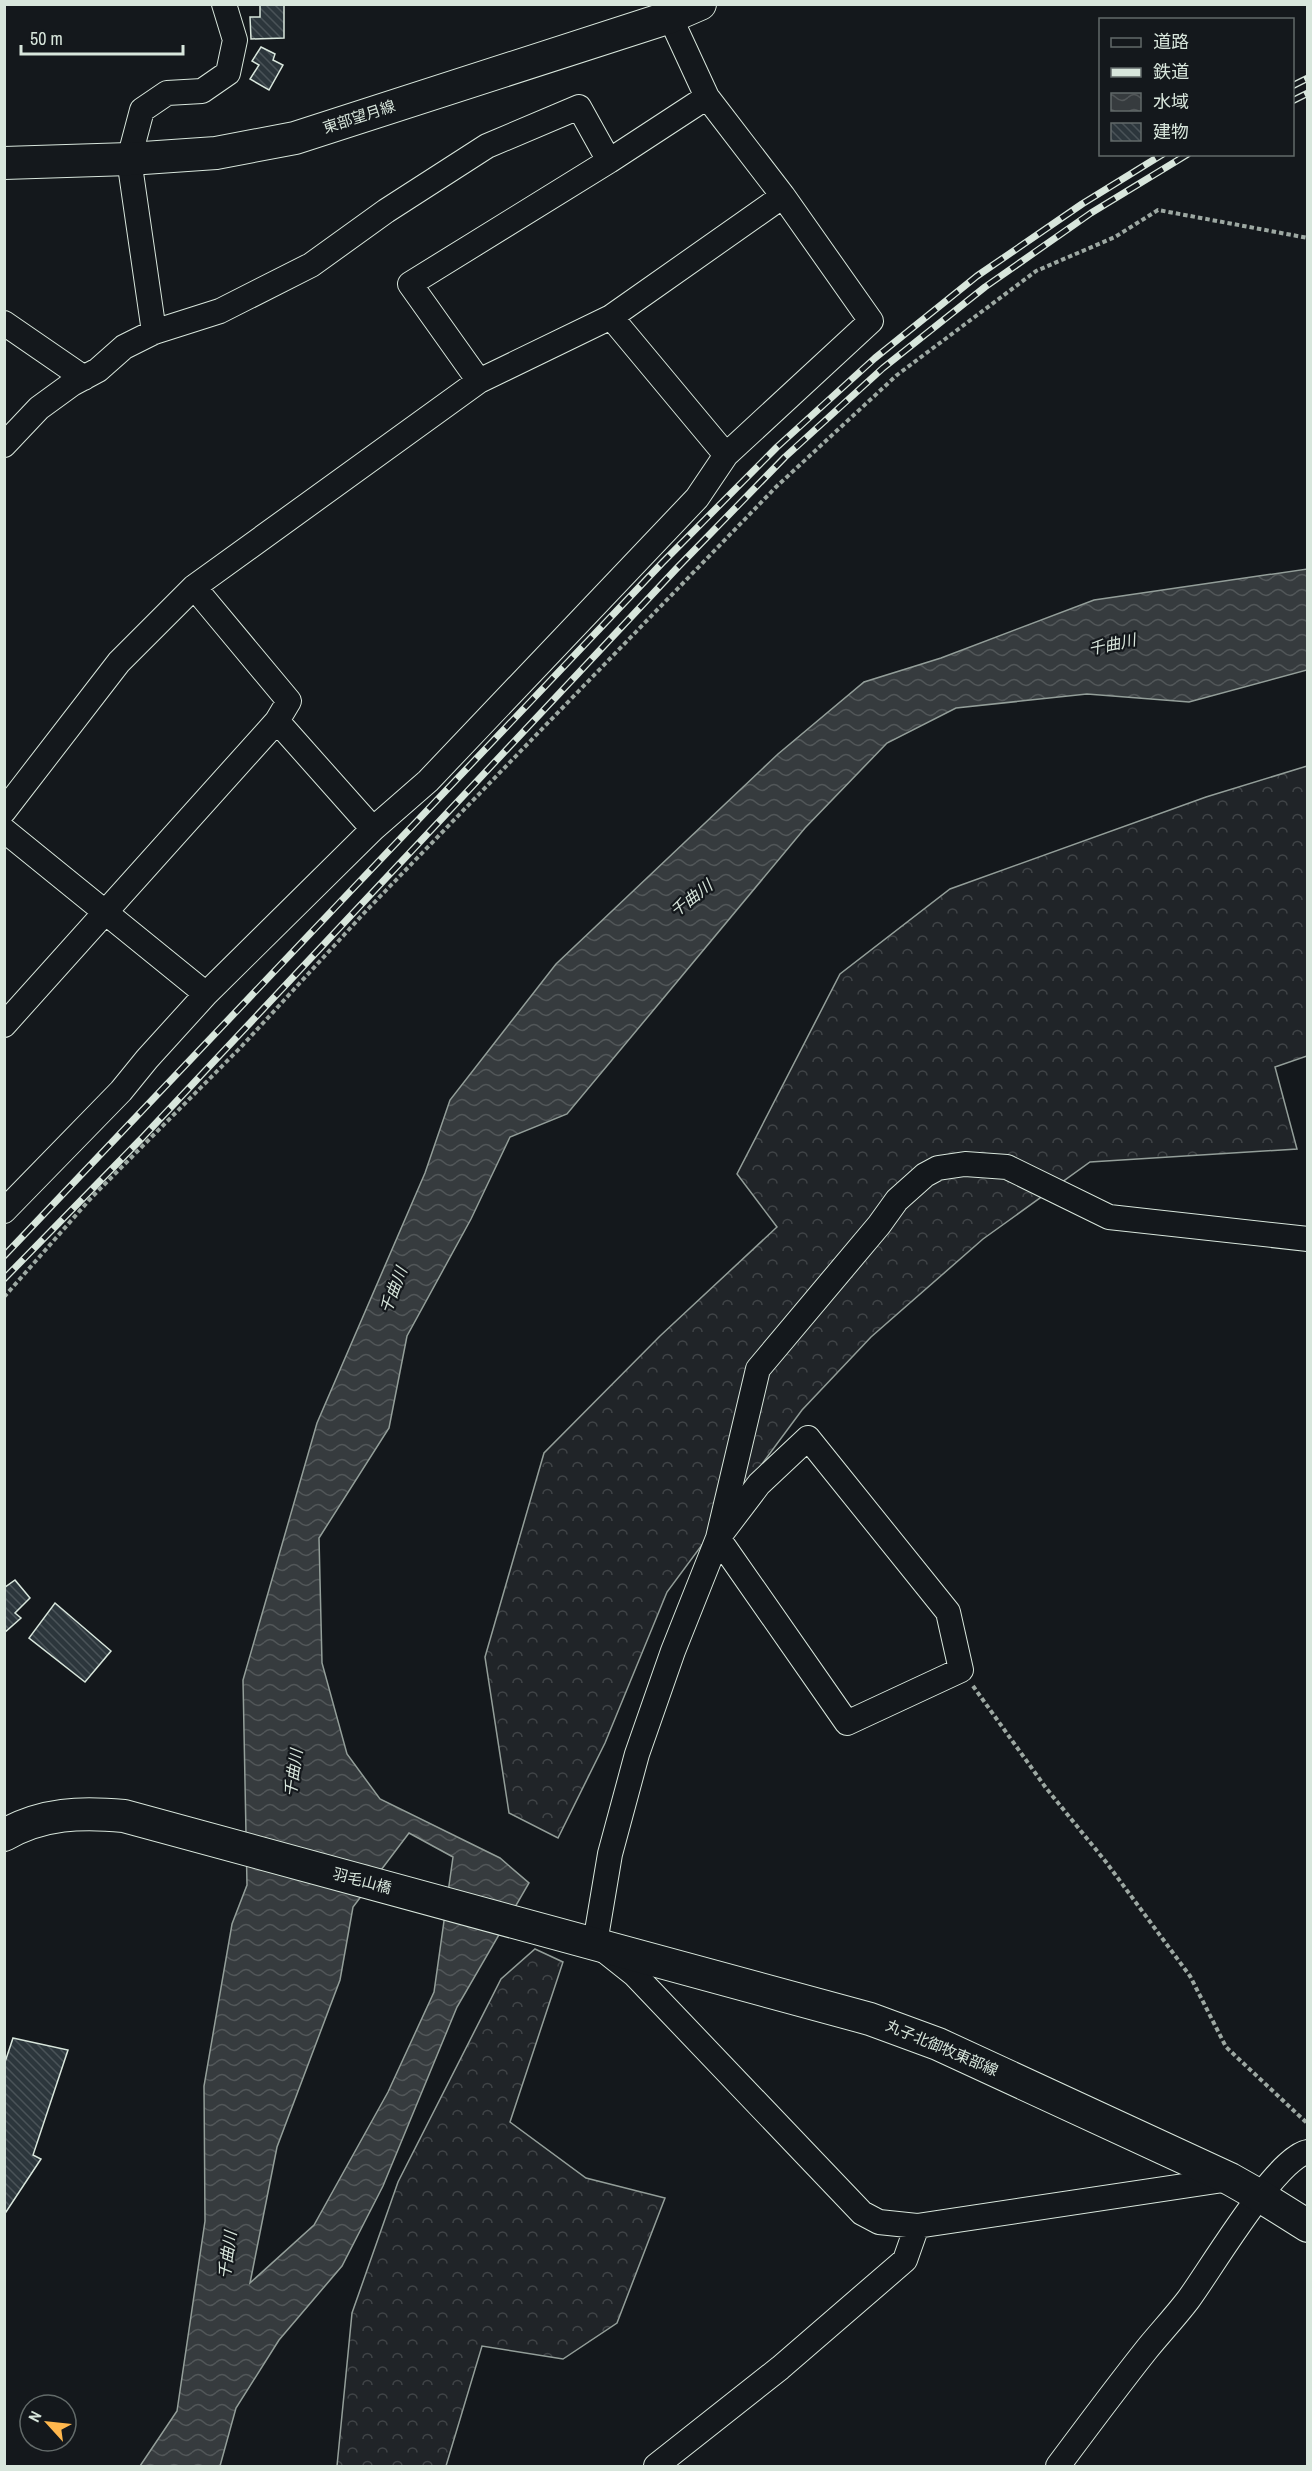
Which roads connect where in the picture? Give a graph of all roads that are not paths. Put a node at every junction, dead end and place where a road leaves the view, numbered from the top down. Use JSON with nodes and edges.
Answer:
{"nodes":[{"id":1,"x":224,"y":4,"type":"edge"},
{"id":2,"x":690,"y":8,"type":"edge"},
{"id":3,"x":707,"y":97,"type":"junction"},
{"id":4,"x":129,"y":159,"type":"junction"},
{"id":5,"x":609,"y":161,"type":"junction"},
{"id":6,"x":4,"y":163,"type":"edge"},
{"id":7,"x":783,"y":196,"type":"junction"},
{"id":8,"x":611,"y":317,"type":"junction"},
{"id":9,"x":4,"y":323,"type":"edge"},
{"id":10,"x":154,"y":332,"type":"junction"},
{"id":11,"x":84,"y":378,"type":"junction"},
{"id":12,"x":479,"y":381,"type":"junction"},
{"id":13,"x":4,"y":445,"type":"edge"},
{"id":14,"x":726,"y":455,"type":"junction"},
{"id":15,"x":194,"y":587,"type":"junction"},
{"id":16,"x":277,"y":721,"type":"junction"},
{"id":17,"x":4,"y":811,"type":"edge"},
{"id":18,"x":4,"y":830,"type":"edge"},
{"id":19,"x":373,"y":830,"type":"junction"},
{"id":20,"x":106,"y":913,"type":"junction"},
{"id":21,"x":206,"y":993,"type":"junction"},
{"id":22,"x":4,"y":1025,"type":"edge"},
{"id":23,"x":4,"y":1211,"type":"edge"},
{"id":24,"x":1308,"y":1239,"type":"edge"},
{"id":25,"x":718,"y":1538,"type":"junction"},
{"id":26,"x":9,"y":1825,"type":"edge"},
{"id":27,"x":552,"y":1933,"type":"joint"},
{"id":28,"x":595,"y":1942,"type":"junction"},
{"id":29,"x":1308,"y":2152,"type":"edge"},
{"id":30,"x":1230,"y":2179,"type":"junction"},
{"id":31,"x":1260,"y":2196,"type":"junction"},
{"id":32,"x":917,"y":2226,"type":"junction"},
{"id":33,"x":1308,"y":2226,"type":"edge"},
{"id":34,"x":656,"y":2466,"type":"edge"},
{"id":35,"x":1058,"y":2466,"type":"edge"}],
"edges":[{"from":1,"to":4,"type":"street"},
{"from":2,"to":3,"type":"street"},
{"from":2,"to":4,"type":"main road","name":"東部望月線"},
{"from":3,"to":5,"type":"street"},
{"from":3,"to":7,"type":"street"},
{"from":4,"to":6,"type":"main road","name":"東部望月線"},
{"from":4,"to":10,"type":"street"},
{"from":5,"to":10,"type":"street"},
{"from":5,"to":12,"type":"street"},
{"from":7,"to":8,"type":"street"},
{"from":7,"to":14,"type":"street"},
{"from":8,"to":12,"type":"street"},
{"from":8,"to":14,"type":"street"},
{"from":9,"to":11,"type":"street"},
{"from":10,"to":11,"type":"street"},
{"from":11,"to":13,"type":"street"},
{"from":12,"to":15,"type":"street"},
{"from":14,"to":19,"type":"street"},
{"from":15,"to":16,"type":"street"},
{"from":15,"to":17,"type":"street"},
{"from":16,"to":19,"type":"street"},
{"from":16,"to":20,"type":"street"},
{"from":18,"to":20,"type":"street"},
{"from":19,"to":21,"type":"street"},
{"from":20,"to":21,"type":"street"},
{"from":20,"to":22,"type":"street"},
{"from":21,"to":23,"type":"street"},
{"from":24,"to":25,"type":"street"},
{"from":25,"to":25,"type":"street"},
{"from":25,"to":28,"type":"street"},
{"from":26,"to":27,"type":"main road","name":"羽毛山橋"},
{"from":27,"to":28,"type":"main road","name":"丸子北御牧東部線"},
{"from":28,"to":30,"type":"main road","name":"丸子北御牧東部線"},
{"from":28,"to":32,"type":"street"},
{"from":29,"to":31,"type":"street"},
{"from":30,"to":31,"type":"main road","name":"丸子北御牧東部線"},
{"from":30,"to":32,"type":"street"},
{"from":31,"to":33,"type":"main road","name":"丸子北御牧東部線"},
{"from":31,"to":35,"type":"street"},
{"from":32,"to":34,"type":"street"}]}
